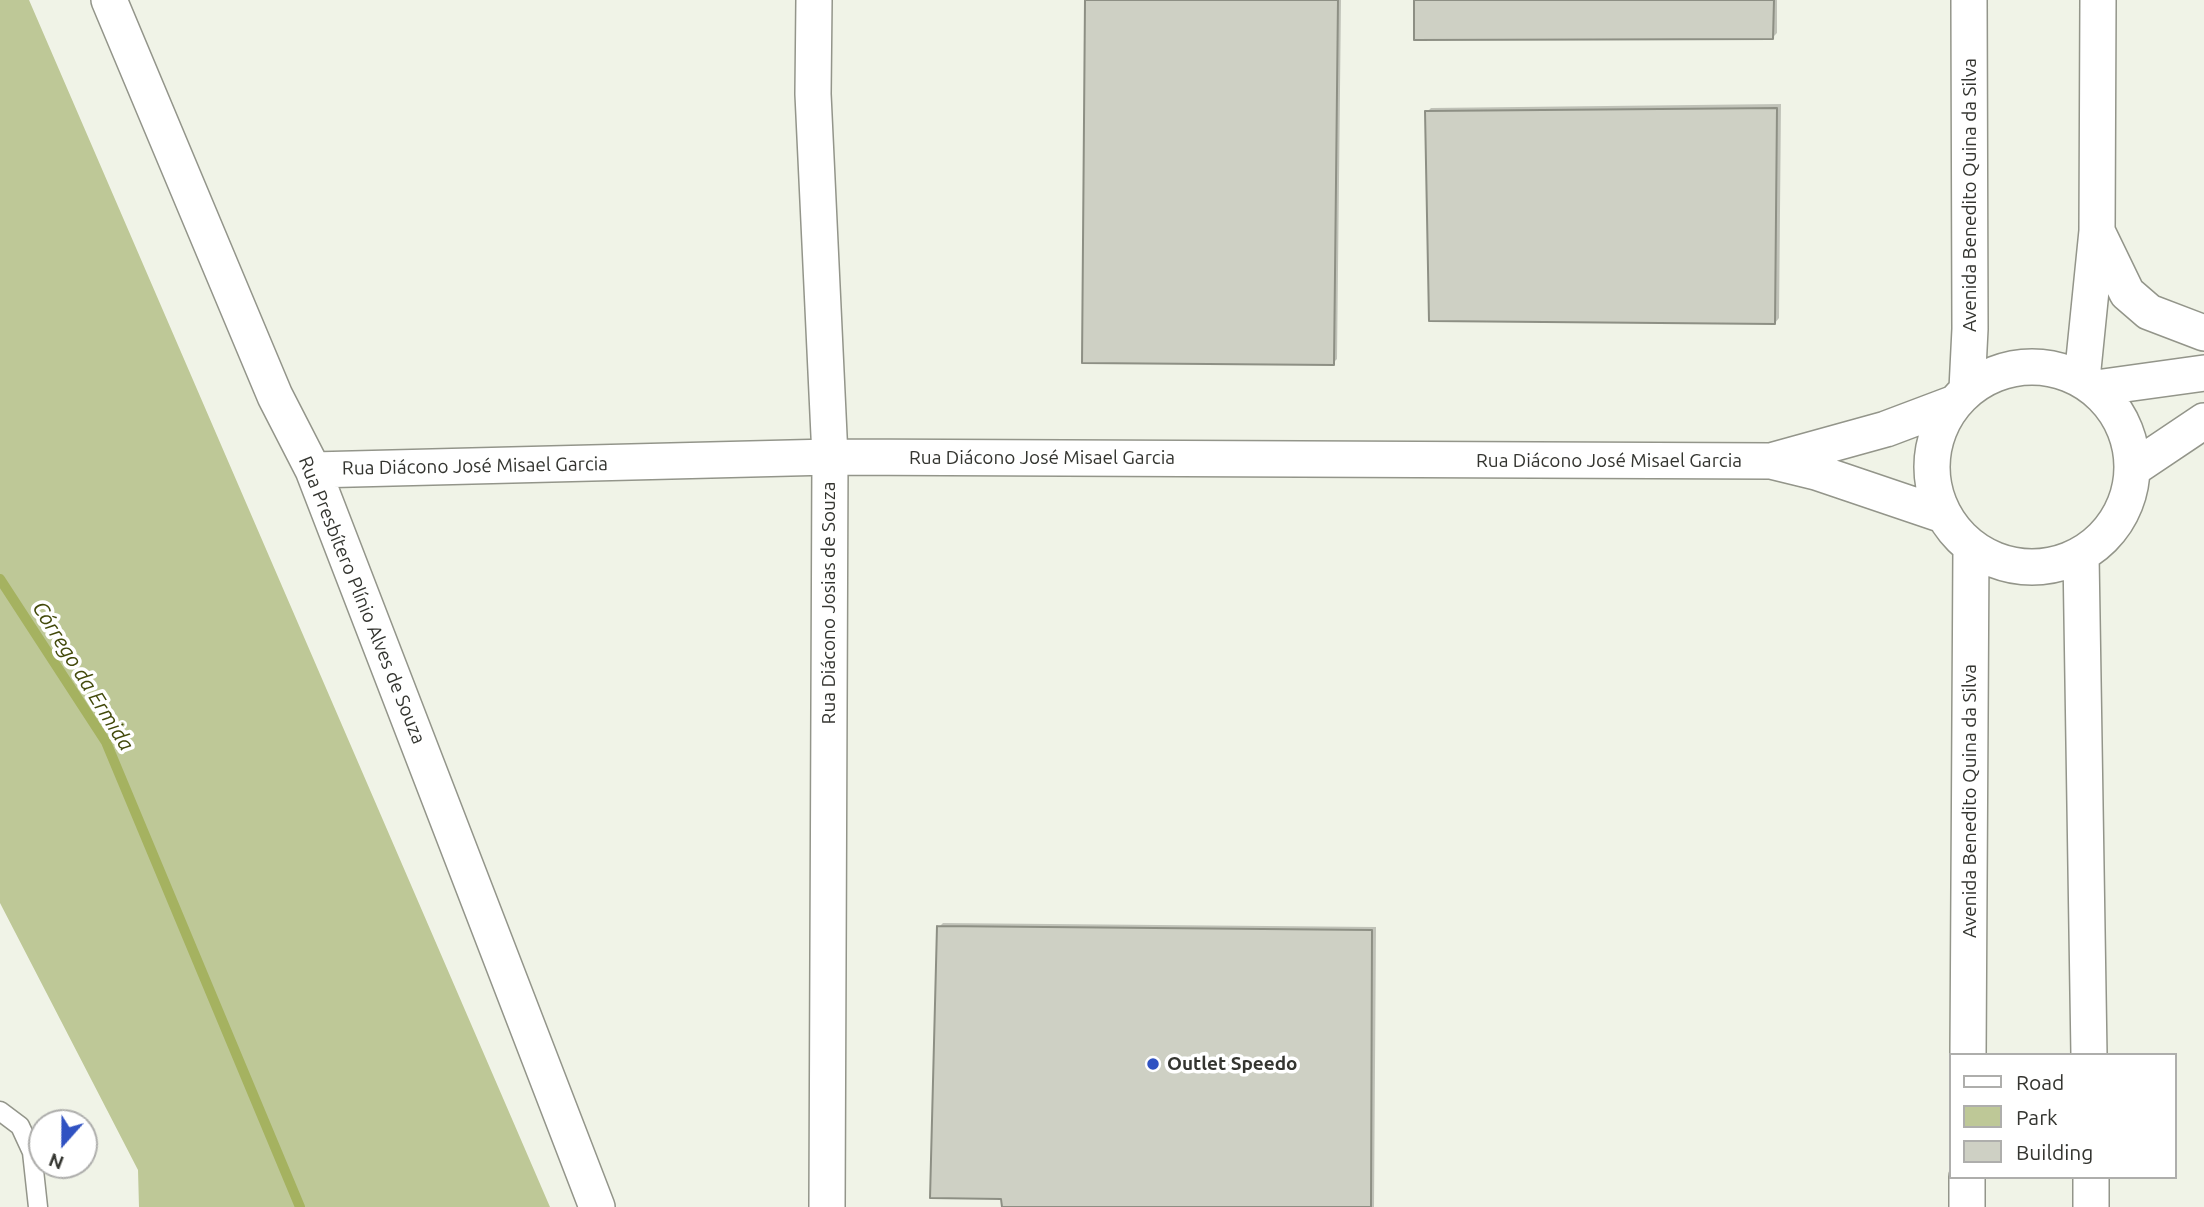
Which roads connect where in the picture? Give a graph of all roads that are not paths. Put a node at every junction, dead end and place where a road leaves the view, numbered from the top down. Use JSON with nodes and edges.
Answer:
{"nodes":[{"id":1,"x":109,"y":0,"type":"edge"},
{"id":2,"x":814,"y":0,"type":"edge"},
{"id":3,"x":1969,"y":0,"type":"edge"},
{"id":4,"x":2098,"y":0,"type":"edge"},
{"id":5,"x":2096,"y":231,"type":"junction"},
{"id":6,"x":2204,"y":333,"type":"edge"},
{"id":7,"x":2204,"y":373,"type":"edge"},
{"id":8,"x":2089,"y":383,"type":"junction"},
{"id":9,"x":1961,"y":396,"type":"junction"},
{"id":10,"x":2204,"y":421,"type":"edge"},
{"id":11,"x":830,"y":457,"type":"junction"},
{"id":12,"x":1771,"y":461,"type":"junction"},
{"id":13,"x":2134,"y":468,"type":"junction"},
{"id":14,"x":313,"y":470,"type":"junction"},
{"id":15,"x":1943,"y":515,"type":"junction"},
{"id":16,"x":1971,"y":548,"type":"junction"},
{"id":17,"x":2081,"y":555,"type":"junction"},
{"id":18,"x":1968,"y":1053,"type":"edge"},
{"id":19,"x":2089,"y":1053,"type":"edge"},
{"id":20,"x":0,"y":1111,"type":"edge"},
{"id":21,"x":1967,"y":1179,"type":"edge"},
{"id":22,"x":2091,"y":1179,"type":"edge"},
{"id":23,"x":38,"y":1207,"type":"edge"},
{"id":24,"x":597,"y":1207,"type":"edge"},
{"id":25,"x":827,"y":1207,"type":"edge"},
{"id":26,"x":1967,"y":1207,"type":"edge"},
{"id":27,"x":2091,"y":1207,"type":"edge"}],
"edges":[{"from":1,"to":14,"type":"street","name":"Rua Presbítero Plínio Alves de Souza"},
{"from":2,"to":11,"type":"street","name":"Rua Diácono Josias de Souza"},
{"from":3,"to":9,"type":"street","name":"Avenida Benedito Quina da Silva"},
{"from":4,"to":5,"type":"street"},
{"from":5,"to":6,"type":"street"},
{"from":5,"to":8,"type":"street"},
{"from":7,"to":8,"type":"street"},
{"from":8,"to":9,"type":"street"},
{"from":8,"to":13,"type":"street"},
{"from":9,"to":12,"type":"street"},
{"from":9,"to":15,"type":"street"},
{"from":10,"to":13,"type":"street"},
{"from":11,"to":12,"type":"street","name":"Rua Diácono José Misael Garcia"},
{"from":11,"to":14,"type":"street","name":"Rua Diácono José Misael Garcia"},
{"from":11,"to":25,"type":"street","name":"Rua Diácono Josias de Souza"},
{"from":12,"to":15,"type":"street"},
{"from":13,"to":17,"type":"street"},
{"from":14,"to":24,"type":"street","name":"Rua Presbítero Plínio Alves de Souza"},
{"from":15,"to":16,"type":"street"},
{"from":16,"to":17,"type":"street"},
{"from":16,"to":18,"type":"street","name":"Avenida Benedito Quina da Silva"},
{"from":17,"to":19,"type":"street"},
{"from":20,"to":23,"type":"lane"},
{"from":21,"to":26,"type":"street"},
{"from":22,"to":27,"type":"street"}]}
